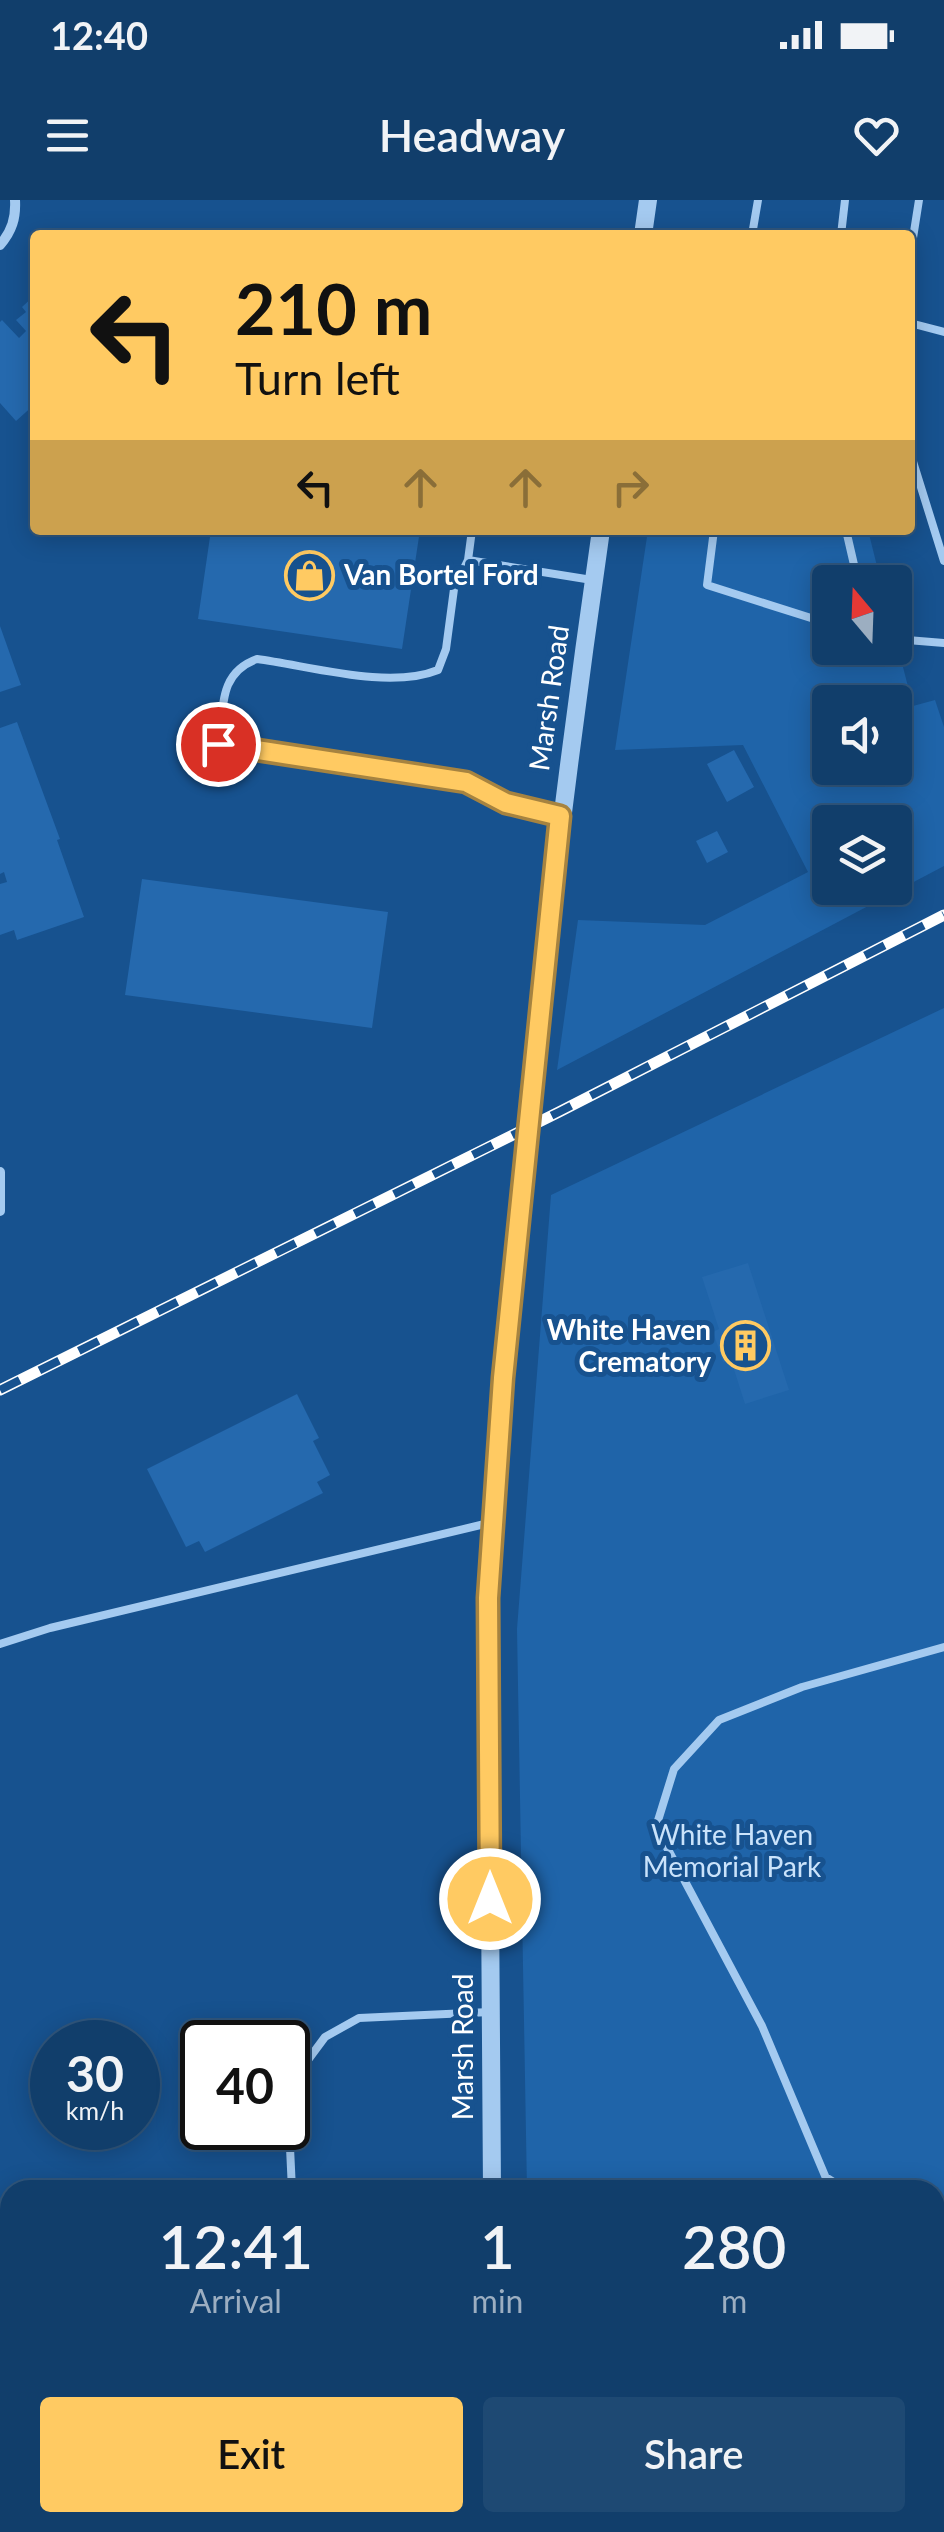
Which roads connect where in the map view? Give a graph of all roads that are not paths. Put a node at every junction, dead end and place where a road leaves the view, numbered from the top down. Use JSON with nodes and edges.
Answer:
{"nodes":[{"id":1,"x":15,"y":200,"type":"edge"},
{"id":2,"x":648,"y":200,"type":"edge"},
{"id":3,"x":758,"y":200,"type":"edge"},
{"id":4,"x":846,"y":200,"type":"edge"},
{"id":5,"x":919,"y":200,"type":"edge"},
{"id":6,"x":644,"y":230,"type":"edge"},
{"id":7,"x":753,"y":230,"type":"edge"},
{"id":8,"x":842,"y":230,"type":"edge"},
{"id":9,"x":914,"y":230,"type":"edge"},
{"id":10,"x":0,"y":245,"type":"edge"},
{"id":11,"x":915,"y":324,"type":"edge"},
{"id":12,"x":944,"y":332,"type":"edge"},
{"id":13,"x":915,"y":468,"type":"edge"},
{"id":14,"x":471,"y":535,"type":"edge"},
{"id":15,"x":600,"y":535,"type":"edge"},
{"id":16,"x":713,"y":535,"type":"edge"},
{"id":17,"x":847,"y":535,"type":"edge"},
{"id":18,"x":468,"y":560,"type":"junction"},
{"id":19,"x":944,"y":562,"type":"edge"},
{"id":20,"x":854,"y":565,"type":"edge"},
{"id":21,"x":594,"y":580,"type":"junction"},
{"id":22,"x":812,"y":618,"type":"edge"},
{"id":23,"x":912,"y":640,"type":"edge"},
{"id":24,"x":944,"y":643,"type":"edge"},
{"id":25,"x":560,"y":816,"type":"junction"},
{"id":26,"x":0,"y":1172,"type":"edge"},
{"id":27,"x":0,"y":1211,"type":"edge"},
{"id":28,"x":493,"y":1522,"type":"junction"},
{"id":29,"x":0,"y":1644,"type":"edge"},
{"id":30,"x":944,"y":1646,"type":"edge"},
{"id":31,"x":490,"y":2012,"type":"junction"},
{"id":32,"x":826,"y":2178,"type":"joint"},
{"id":33,"x":292,"y":2180,"type":"edge"},
{"id":34,"x":492,"y":2180,"type":"edge"},
{"id":35,"x":829,"y":2180,"type":"edge"}],
"edges":[{"from":1,"to":10,"type":"street"},
{"from":2,"to":6,"type":"street"},
{"from":3,"to":7,"type":"lane"},
{"from":4,"to":8,"type":"lane"},
{"from":5,"to":9,"type":"lane"},
{"from":11,"to":12,"type":"lane"},
{"from":13,"to":19,"type":"lane"},
{"from":14,"to":18,"type":"lane"},
{"from":15,"to":21,"type":"street","name":"Marsh Road"},
{"from":16,"to":22,"type":"lane"},
{"from":17,"to":20,"type":"lane"},
{"from":18,"to":21,"type":"lane"},
{"from":18,"to":25,"type":"lane"},
{"from":21,"to":25,"type":"street","name":"Marsh Road"},
{"from":23,"to":24,"type":"lane"},
{"from":25,"to":28,"type":"street","name":"Marsh Road"},
{"from":26,"to":27,"type":"street"},
{"from":28,"to":29,"type":"lane"},
{"from":28,"to":31,"type":"street","name":"Marsh Road"},
{"from":30,"to":32,"type":"lane"},
{"from":31,"to":33,"type":"lane"},
{"from":31,"to":34,"type":"street","name":"Marsh Road"},
{"from":32,"to":35,"type":"lane"}]}
